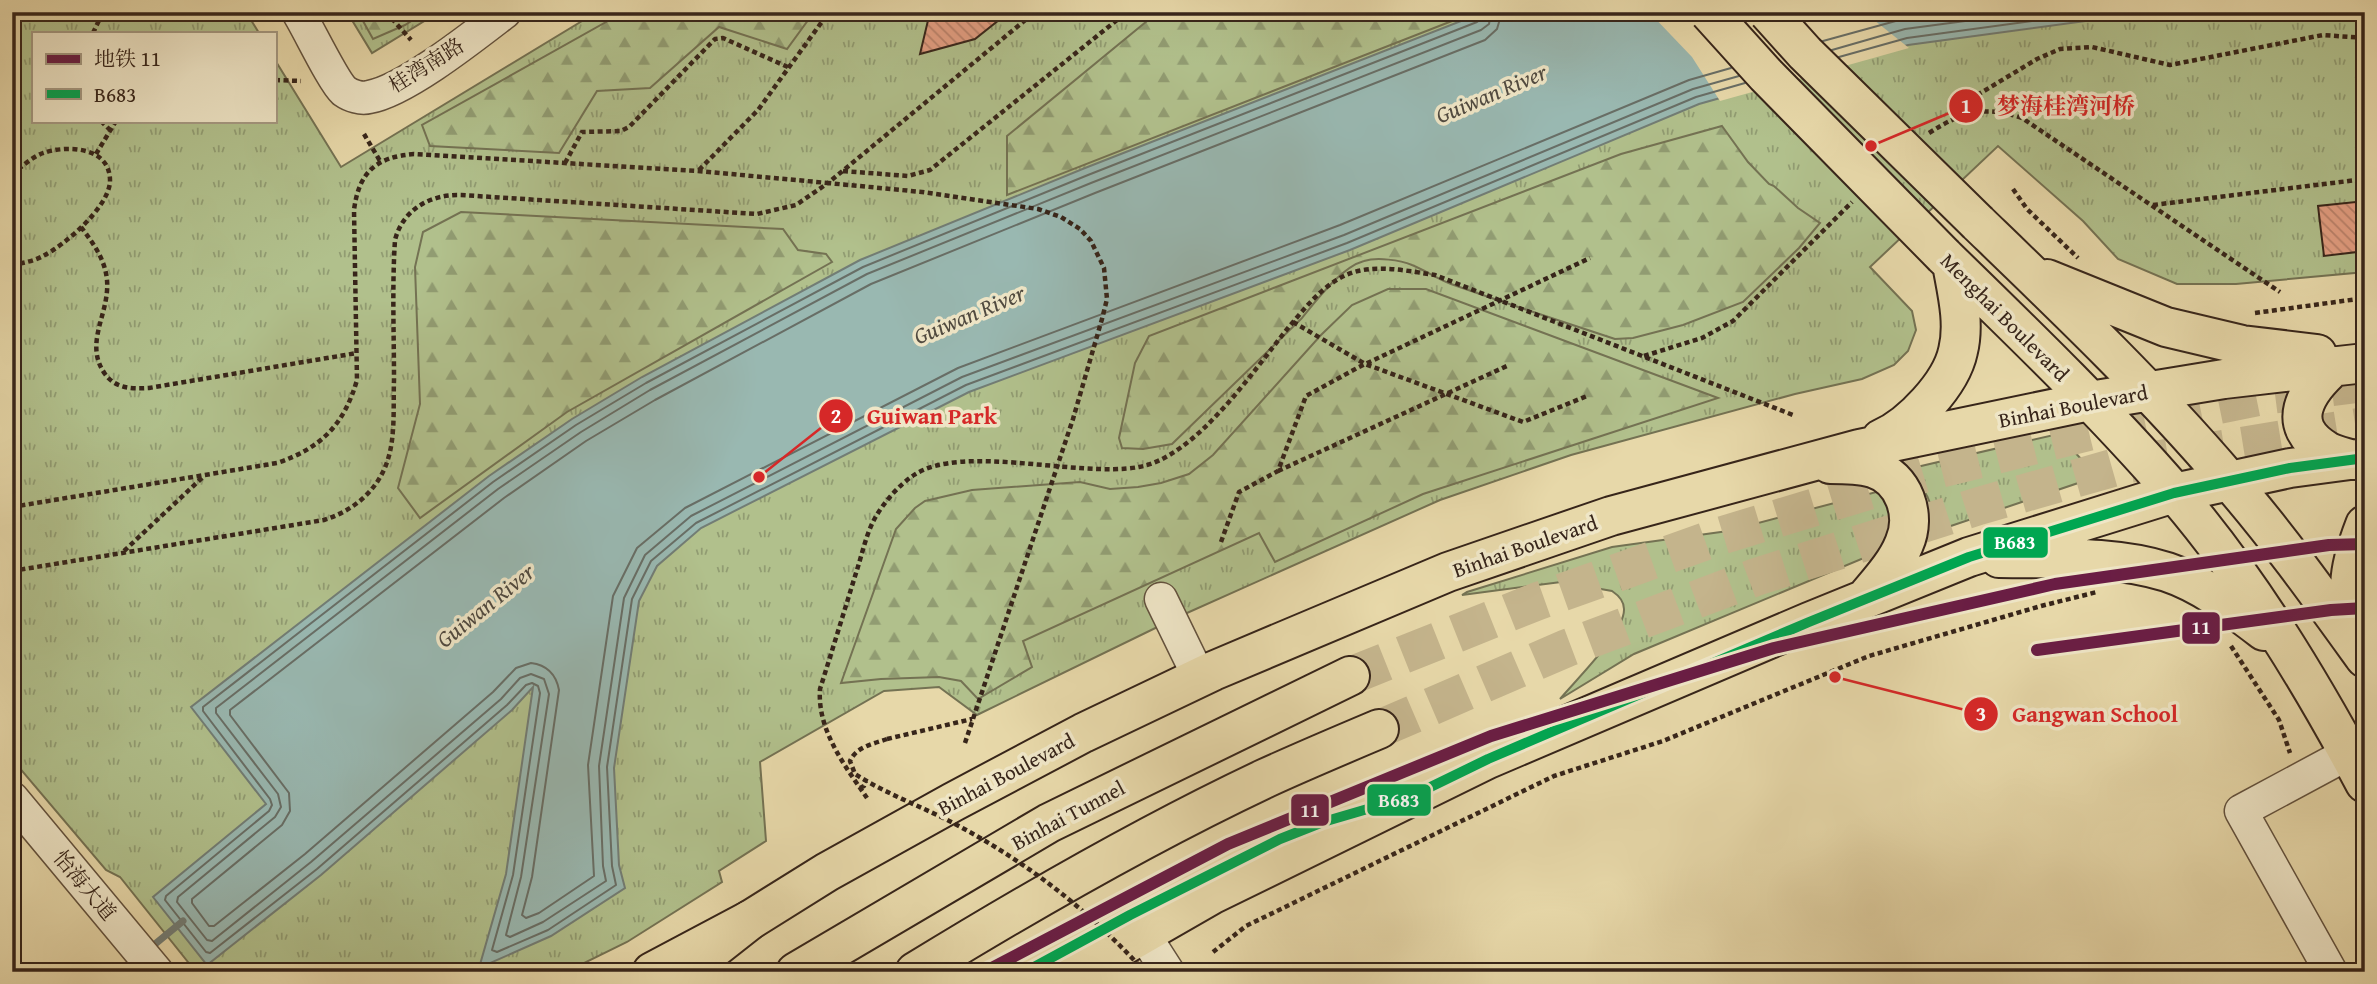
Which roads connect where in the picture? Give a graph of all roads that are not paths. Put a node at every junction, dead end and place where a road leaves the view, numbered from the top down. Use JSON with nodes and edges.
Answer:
{"nodes":[{"id":1,"x":298,"y":12,"type":"edge"},
{"id":2,"x":505,"y":12,"type":"edge"},
{"id":3,"x":1709,"y":12,"type":"edge"},
{"id":4,"x":1768,"y":12,"type":"edge"},
{"id":5,"x":1948,"y":260,"type":"junction"},
{"id":6,"x":2027,"y":270,"type":"junction"},
{"id":7,"x":2355,"y":363,"type":"edge"},
{"id":8,"x":2148,"y":392,"type":"junction"},
{"id":9,"x":2090,"y":401,"type":"junction"},
{"id":10,"x":1858,"y":449,"type":"junction"},
{"id":11,"x":2359,"y":459,"type":"edge"},
{"id":12,"x":1803,"y":464,"type":"junction"},
{"id":13,"x":2228,"y":479,"type":"junction"},
{"id":14,"x":2174,"y":493,"type":"junction"},
{"id":15,"x":2365,"y":525,"type":"edge"},
{"id":16,"x":1969,"y":557,"type":"junction"},
{"id":17,"x":1161,"y":599,"type":"dead end"},
{"id":18,"x":1865,"y":599,"type":"junction"},
{"id":19,"x":2365,"y":656,"type":"edge"},
{"id":20,"x":2294,"y":661,"type":"junction"},
{"id":21,"x":1350,"y":676,"type":"tunnel mouth"},
{"id":22,"x":1199,"y":677,"type":"junction"},
{"id":23,"x":1379,"y":729,"type":"tunnel mouth"},
{"id":24,"x":2357,"y":768,"type":"edge"},
{"id":25,"x":1412,"y":796,"type":"junction"},
{"id":26,"x":12,"y":798,"type":"edge"},
{"id":27,"x":750,"y":920,"type":"junction"},
{"id":28,"x":1143,"y":933,"type":"junction"},
{"id":29,"x":157,"y":972,"type":"edge"},
{"id":30,"x":652,"y":972,"type":"edge"},
{"id":31,"x":684,"y":972,"type":"edge"},
{"id":32,"x":796,"y":972,"type":"edge"},
{"id":33,"x":915,"y":972,"type":"edge"},
{"id":34,"x":1025,"y":972,"type":"edge"},
{"id":35,"x":1077,"y":972,"type":"edge"},
{"id":36,"x":1168,"y":972,"type":"edge"},
{"id":37,"x":2331,"y":972,"type":"edge"}],
"edges":[{"from":1,"to":2,"type":"street","name":"桂湾南路"},
{"from":3,"to":5,"type":"main road","name":"Menghai Boulevard","bridge":true},
{"from":4,"to":6,"type":"main road","bridge":true},
{"from":5,"to":9,"type":"main road","name":"Menghai Boulevard"},
{"from":5,"to":10,"type":"main road"},
{"from":6,"to":7,"type":"main road"},
{"from":6,"to":8,"type":"main road"},
{"from":7,"to":8,"type":"main road","name":"Binhai Boulevard"},
{"from":7,"to":11,"type":"main road"},
{"from":8,"to":9,"type":"main road","name":"Binhai Boulevard"},
{"from":8,"to":13,"type":"main road"},
{"from":9,"to":10,"type":"main road","name":"Binhai Boulevard"},
{"from":9,"to":14,"type":"main road","name":"Menghai Boulevard"},
{"from":10,"to":12,"type":"main road","name":"Binhai Boulevard"},
{"from":11,"to":13,"type":"main road"},
{"from":12,"to":18,"type":"main road"},
{"from":12,"to":22,"type":"main road","name":"Binhai Boulevard"},
{"from":13,"to":14,"type":"main road"},
{"from":13,"to":19,"type":"main road"},
{"from":14,"to":16,"type":"main road"},
{"from":14,"to":20,"type":"main road","name":"Menghai Boulevard"},
{"from":15,"to":19,"type":"main road"},
{"from":16,"to":18,"type":"main road"},
{"from":16,"to":20,"type":"main road"},
{"from":17,"to":22,"type":"street"},
{"from":18,"to":25,"type":"main road"},
{"from":20,"to":24,"type":"main road","name":"Menghai Boulevard"},
{"from":21,"to":32,"type":"main road","name":"Binhai Tunnel"},
{"from":22,"to":27,"type":"main road","name":"Binhai Boulevard"},
{"from":23,"to":33,"type":"main road"},
{"from":24,"to":37,"type":"street"},
{"from":25,"to":28,"type":"main road"},
{"from":25,"to":34,"type":"main road"},
{"from":26,"to":29,"type":"street","name":"怡海大道"},
{"from":27,"to":30,"type":"main road"},
{"from":27,"to":31,"type":"main road"},
{"from":28,"to":35,"type":"main road"},
{"from":28,"to":36,"type":"street"}]}
